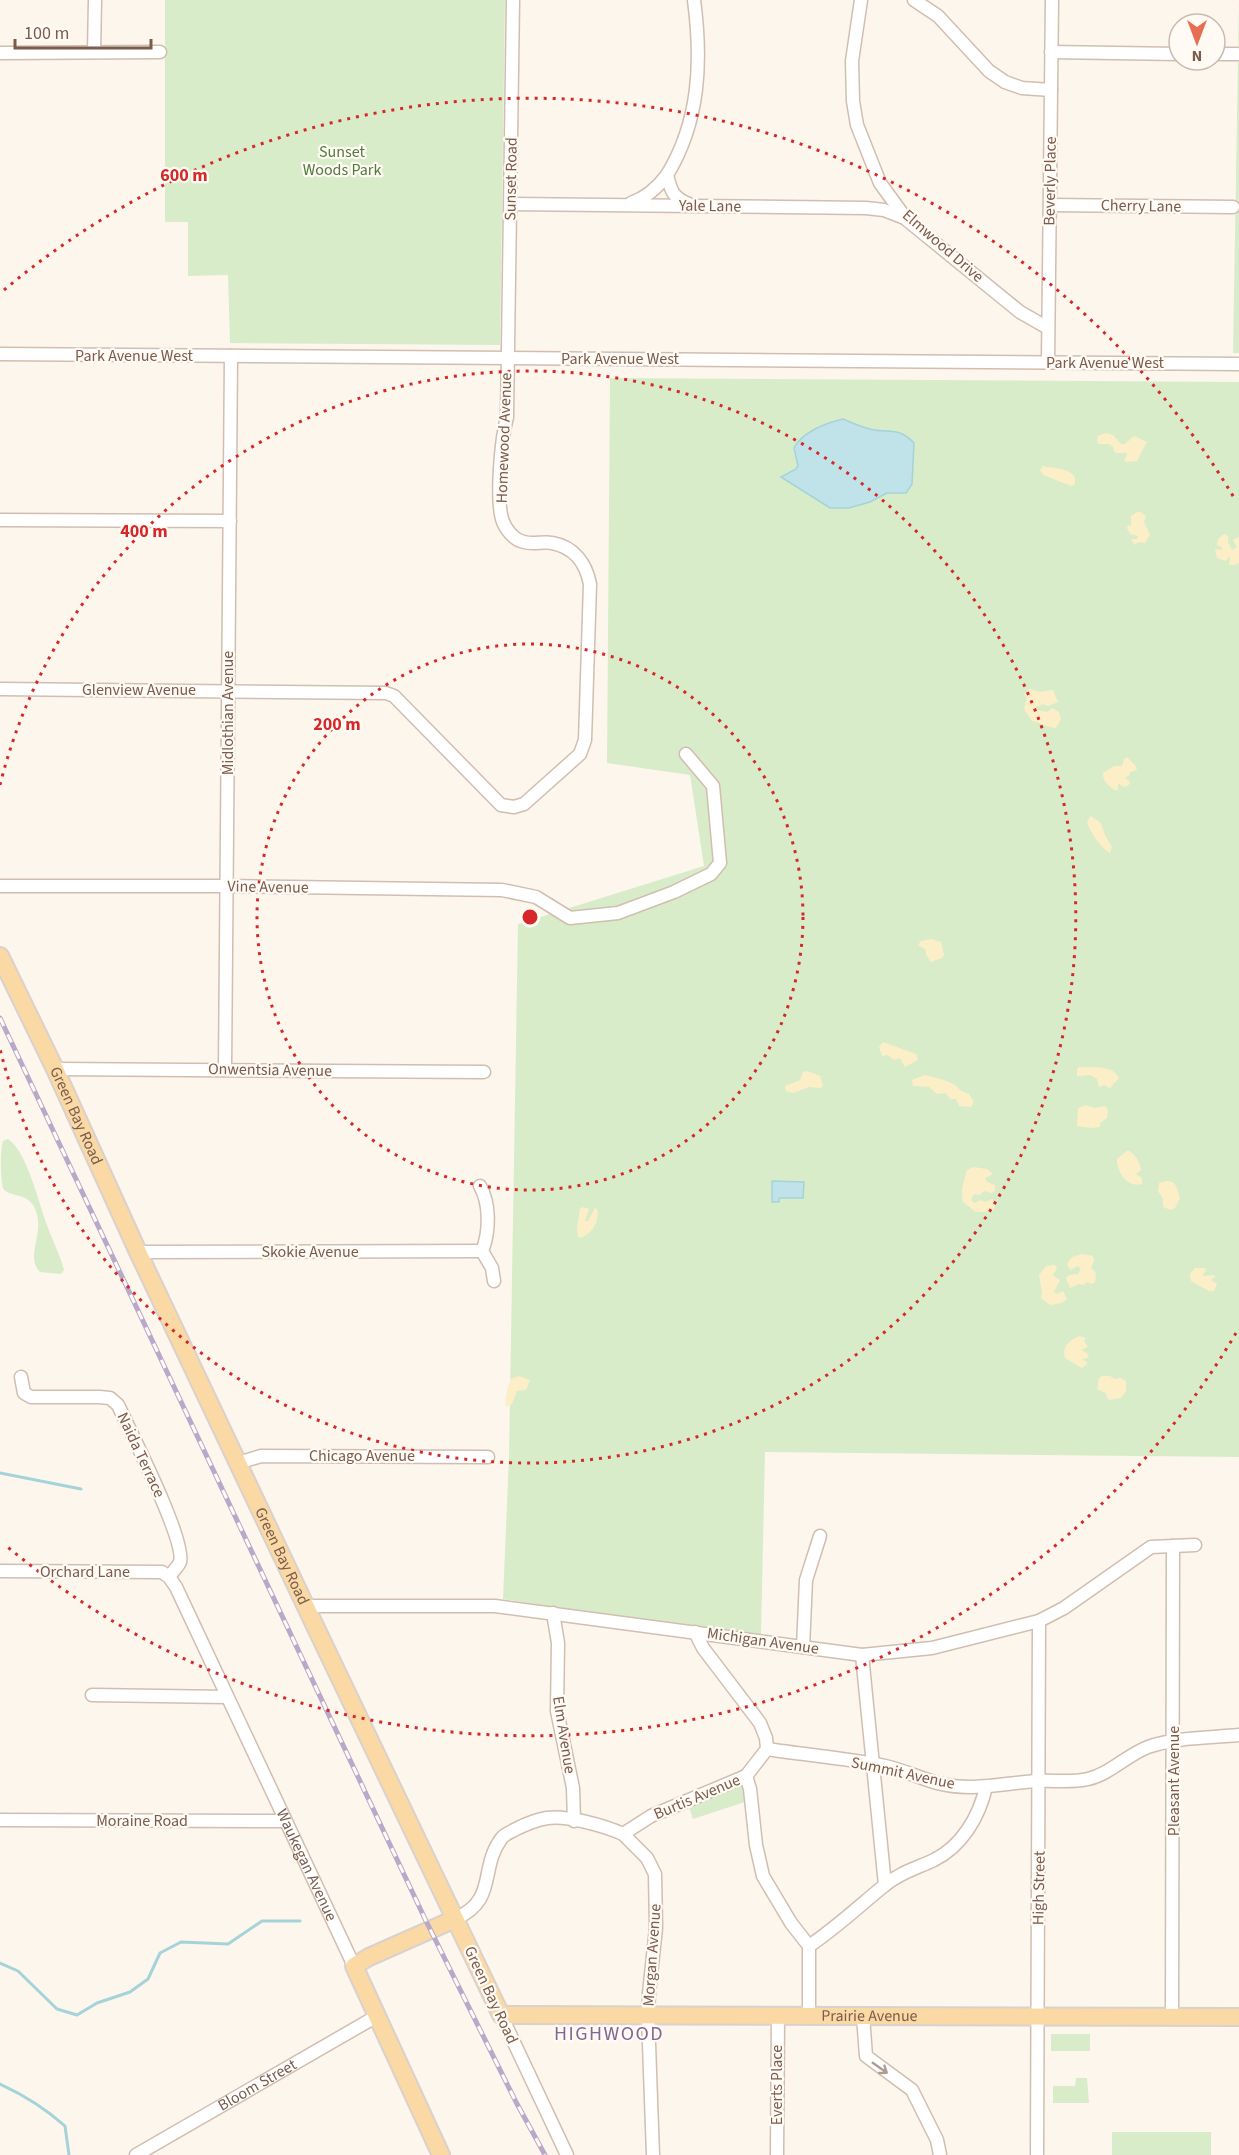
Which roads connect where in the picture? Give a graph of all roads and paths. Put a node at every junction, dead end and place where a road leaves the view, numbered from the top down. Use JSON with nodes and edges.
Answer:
{"nodes":[{"id":1,"x":94,"y":0,"type":"edge"},
{"id":2,"x":513,"y":0,"type":"edge"},
{"id":3,"x":694,"y":0,"type":"edge"},
{"id":4,"x":861,"y":0,"type":"edge"},
{"id":5,"x":914,"y":0,"type":"edge"},
{"id":6,"x":1052,"y":0,"type":"edge"},
{"id":7,"x":94,"y":52,"type":"junction"},
{"id":8,"x":160,"y":52,"type":"dead end"},
{"id":9,"x":1052,"y":52,"type":"junction"},
{"id":10,"x":0,"y":53,"type":"edge"},
{"id":11,"x":1167,"y":54,"type":"edge"},
{"id":12,"x":1227,"y":54,"type":"edge"},
{"id":13,"x":1237,"y":54,"type":"dead end"},
{"id":14,"x":1051,"y":90,"type":"junction"},
{"id":15,"x":667,"y":175,"type":"junction"},
{"id":16,"x":511,"y":204,"type":"junction"},
{"id":17,"x":627,"y":204,"type":"junction"},
{"id":18,"x":1050,"y":205,"type":"junction"},
{"id":19,"x":692,"y":206,"type":"junction"},
{"id":20,"x":1233,"y":207,"type":"dead end"},
{"id":21,"x":907,"y":220,"type":"junction"},
{"id":22,"x":1048,"y":328,"type":"junction"},
{"id":23,"x":0,"y":354,"type":"edge"},
{"id":24,"x":231,"y":356,"type":"junction"},
{"id":25,"x":508,"y":358,"type":"junction"},
{"id":26,"x":1048,"y":362,"type":"junction"},
{"id":27,"x":1239,"y":364,"type":"edge"},
{"id":28,"x":0,"y":520,"type":"edge"},
{"id":29,"x":230,"y":521,"type":"junction"},
{"id":30,"x":0,"y":689,"type":"edge"},
{"id":31,"x":228,"y":691,"type":"junction"},
{"id":32,"x":386,"y":693,"type":"joint"},
{"id":33,"x":686,"y":754,"type":"dead end"},
{"id":34,"x":0,"y":886,"type":"edge"},
{"id":35,"x":227,"y":886,"type":"junction"},
{"id":36,"x":0,"y":957,"type":"edge"},
{"id":37,"x":225,"y":1069,"type":"junction"},
{"id":38,"x":55,"y":1070,"type":"junction"},
{"id":39,"x":484,"y":1072,"type":"dead end"},
{"id":40,"x":480,"y":1186,"type":"dead end"},
{"id":41,"x":482,"y":1251,"type":"junction"},
{"id":42,"x":138,"y":1252,"type":"junction"},
{"id":43,"x":494,"y":1281,"type":"dead end"},
{"id":44,"x":21,"y":1377,"type":"dead end"},
{"id":45,"x":488,"y":1457,"type":"dead end"},
{"id":46,"x":238,"y":1463,"type":"junction"},
{"id":47,"x":820,"y":1536,"type":"dead end"},
{"id":48,"x":1195,"y":1545,"type":"dead end"},
{"id":49,"x":1173,"y":1546,"type":"junction"},
{"id":50,"x":0,"y":1571,"type":"edge"},
{"id":51,"x":169,"y":1577,"type":"junction"},
{"id":52,"x":306,"y":1606,"type":"junction"},
{"id":53,"x":553,"y":1613,"type":"junction"},
{"id":54,"x":1039,"y":1621,"type":"junction"},
{"id":55,"x":695,"y":1632,"type":"junction"},
{"id":56,"x":803,"y":1647,"type":"junction"},
{"id":57,"x":862,"y":1654,"type":"junction"},
{"id":58,"x":92,"y":1695,"type":"dead end"},
{"id":59,"x":227,"y":1697,"type":"junction"},
{"id":60,"x":1239,"y":1735,"type":"edge"},
{"id":61,"x":1174,"y":1741,"type":"junction"},
{"id":62,"x":767,"y":1749,"type":"junction"},
{"id":63,"x":873,"y":1764,"type":"junction"},
{"id":64,"x":746,"y":1776,"type":"junction"},
{"id":65,"x":1040,"y":1781,"type":"junction"},
{"id":66,"x":986,"y":1787,"type":"junction"},
{"id":67,"x":0,"y":1820,"type":"edge"},
{"id":68,"x":285,"y":1821,"type":"junction"},
{"id":69,"x":574,"y":1821,"type":"junction"},
{"id":70,"x":624,"y":1834,"type":"junction"},
{"id":71,"x":885,"y":1885,"type":"junction"},
{"id":72,"x":455,"y":1919,"type":"junction"},
{"id":73,"x":809,"y":1946,"type":"junction"},
{"id":74,"x":369,"y":1957,"type":"junction"},
{"id":75,"x":354,"y":1966,"type":"junction"},
{"id":76,"x":374,"y":2011,"type":"junction"},
{"id":77,"x":501,"y":2015,"type":"junction"},
{"id":78,"x":648,"y":2016,"type":"junction"},
{"id":79,"x":778,"y":2016,"type":"junction"},
{"id":80,"x":809,"y":2016,"type":"junction"},
{"id":81,"x":863,"y":2016,"type":"junction"},
{"id":82,"x":1038,"y":2017,"type":"junction"},
{"id":83,"x":1172,"y":2017,"type":"junction"},
{"id":84,"x":1239,"y":2017,"type":"edge"},
{"id":85,"x":144,"y":2153,"type":"edge"},
{"id":86,"x":441,"y":2155,"type":"edge"},
{"id":87,"x":567,"y":2155,"type":"edge"},
{"id":88,"x":653,"y":2155,"type":"edge"},
{"id":89,"x":777,"y":2155,"type":"edge"},
{"id":90,"x":940,"y":2155,"type":"edge"},
{"id":91,"x":1037,"y":2155,"type":"edge"}],
"edges":[{"from":1,"to":7,"type":"street"},
{"from":2,"to":16,"type":"street","name":"Sunset Road"},
{"from":3,"to":15,"type":"street"},
{"from":4,"to":21,"type":"street","name":"Elmwood Drive"},
{"from":5,"to":14,"type":"street"},
{"from":6,"to":9,"type":"street","name":"Beverly Place"},
{"from":7,"to":8,"type":"street"},
{"from":7,"to":10,"type":"street"},
{"from":9,"to":11,"type":"street"},
{"from":9,"to":14,"type":"street","name":"Beverly Place"},
{"from":12,"to":13,"type":"street"},
{"from":14,"to":18,"type":"street","name":"Beverly Place"},
{"from":15,"to":17,"type":"street"},
{"from":15,"to":19,"type":"street"},
{"from":16,"to":17,"type":"street","name":"Yale Lane"},
{"from":16,"to":25,"type":"street","name":"Sunset Road"},
{"from":17,"to":19,"type":"street","name":"Yale Lane"},
{"from":18,"to":20,"type":"street","name":"Cherry Lane"},
{"from":18,"to":22,"type":"street","name":"Beverly Place"},
{"from":19,"to":21,"type":"street","name":"Yale Lane"},
{"from":21,"to":22,"type":"street","name":"Elmwood Drive"},
{"from":22,"to":26,"type":"street","name":"Beverly Place"},
{"from":23,"to":24,"type":"street","name":"Park Avenue West"},
{"from":24,"to":25,"type":"street","name":"Park Avenue West"},
{"from":24,"to":29,"type":"street","name":"Midlothian Avenue"},
{"from":25,"to":26,"type":"street","name":"Park Avenue West"},
{"from":25,"to":32,"type":"street","name":"Homewood Avenue"},
{"from":26,"to":27,"type":"street","name":"Park Avenue West"},
{"from":28,"to":29,"type":"street"},
{"from":29,"to":31,"type":"street","name":"Midlothian Avenue"},
{"from":30,"to":31,"type":"street","name":"Glenview Avenue"},
{"from":31,"to":32,"type":"street","name":"Glenview Avenue"},
{"from":31,"to":35,"type":"street","name":"Midlothian Avenue"},
{"from":33,"to":35,"type":"street","name":"Vine Avenue"},
{"from":34,"to":35,"type":"street","name":"Vine Avenue"},
{"from":35,"to":37,"type":"street","name":"Midlothian Avenue"},
{"from":36,"to":38,"type":"main road","name":"Green Bay Road"},
{"from":37,"to":38,"type":"street","name":"Onwentsia Avenue"},
{"from":37,"to":39,"type":"street","name":"Onwentsia Avenue"},
{"from":38,"to":42,"type":"main road","name":"Green Bay Road"},
{"from":40,"to":41,"type":"street"},
{"from":41,"to":42,"type":"street","name":"Skokie Avenue"},
{"from":41,"to":43,"type":"street"},
{"from":42,"to":46,"type":"main road","name":"Green Bay Road"},
{"from":44,"to":51,"type":"street","name":"Naida Terrace"},
{"from":45,"to":46,"type":"street","name":"Chicago Avenue"},
{"from":46,"to":52,"type":"main road","name":"Green Bay Road"},
{"from":47,"to":56,"type":"street"},
{"from":48,"to":49,"type":"street","name":"Michigan Avenue"},
{"from":49,"to":54,"type":"street","name":"Michigan Avenue"},
{"from":49,"to":61,"type":"street","name":"Pleasant Avenue"},
{"from":50,"to":51,"type":"street","name":"Orchard Lane"},
{"from":51,"to":59,"type":"street","name":"Waukegan Avenue"},
{"from":52,"to":53,"type":"street","name":"Michigan Avenue"},
{"from":52,"to":72,"type":"main road","name":"Green Bay Road"},
{"from":53,"to":55,"type":"street","name":"Michigan Avenue"},
{"from":53,"to":69,"type":"street","name":"Elm Avenue"},
{"from":54,"to":57,"type":"street","name":"Michigan Avenue"},
{"from":54,"to":65,"type":"street","name":"High Street"},
{"from":55,"to":56,"type":"street","name":"Michigan Avenue"},
{"from":55,"to":62,"type":"street"},
{"from":56,"to":57,"type":"street","name":"Michigan Avenue"},
{"from":57,"to":63,"type":"street"},
{"from":58,"to":59,"type":"street"},
{"from":59,"to":68,"type":"street","name":"Waukegan Avenue"},
{"from":60,"to":61,"type":"street","name":"Summit Avenue"},
{"from":61,"to":65,"type":"street","name":"Summit Avenue"},
{"from":61,"to":83,"type":"street","name":"Pleasant Avenue"},
{"from":62,"to":63,"type":"street","name":"Summit Avenue"},
{"from":62,"to":64,"type":"street"},
{"from":63,"to":66,"type":"street","name":"Summit Avenue"},
{"from":63,"to":71,"type":"street"},
{"from":64,"to":70,"type":"street","name":"Burtis Avenue"},
{"from":64,"to":73,"type":"street","name":"Burtis Avenue"},
{"from":65,"to":66,"type":"street","name":"Summit Avenue"},
{"from":65,"to":82,"type":"street","name":"High Street"},
{"from":66,"to":71,"type":"street"},
{"from":67,"to":68,"type":"street","name":"Moraine Road"},
{"from":68,"to":75,"type":"street","name":"Waukegan Avenue"},
{"from":69,"to":70,"type":"street"},
{"from":69,"to":72,"type":"street"},
{"from":70,"to":78,"type":"street","name":"Morgan Avenue"},
{"from":71,"to":73,"type":"street"},
{"from":72,"to":74,"type":"main road"},
{"from":72,"to":77,"type":"main road","name":"Green Bay Road"},
{"from":73,"to":80,"type":"street"},
{"from":74,"to":75,"type":"main road"},
{"from":74,"to":76,"type":"main road"},
{"from":75,"to":76,"type":"main road","name":"Waukegan Avenue"},
{"from":76,"to":85,"type":"street","name":"Bloom Street"},
{"from":76,"to":86,"type":"main road","name":"Waukegan Avenue"},
{"from":77,"to":78,"type":"main road","name":"Prairie Avenue"},
{"from":77,"to":87,"type":"street","name":"Green Bay Road"},
{"from":78,"to":79,"type":"main road","name":"Prairie Avenue"},
{"from":78,"to":88,"type":"street","name":"Morgan Avenue"},
{"from":79,"to":80,"type":"main road","name":"Prairie Avenue"},
{"from":79,"to":89,"type":"street","name":"Everts Place"},
{"from":80,"to":81,"type":"main road","name":"Prairie Avenue"},
{"from":81,"to":82,"type":"main road","name":"Prairie Avenue"},
{"from":81,"to":90,"type":"street","one_way":true},
{"from":82,"to":83,"type":"main road","name":"Prairie Avenue"},
{"from":82,"to":91,"type":"street","name":"High Street"},
{"from":83,"to":84,"type":"main road","name":"Prairie Avenue"}]}
